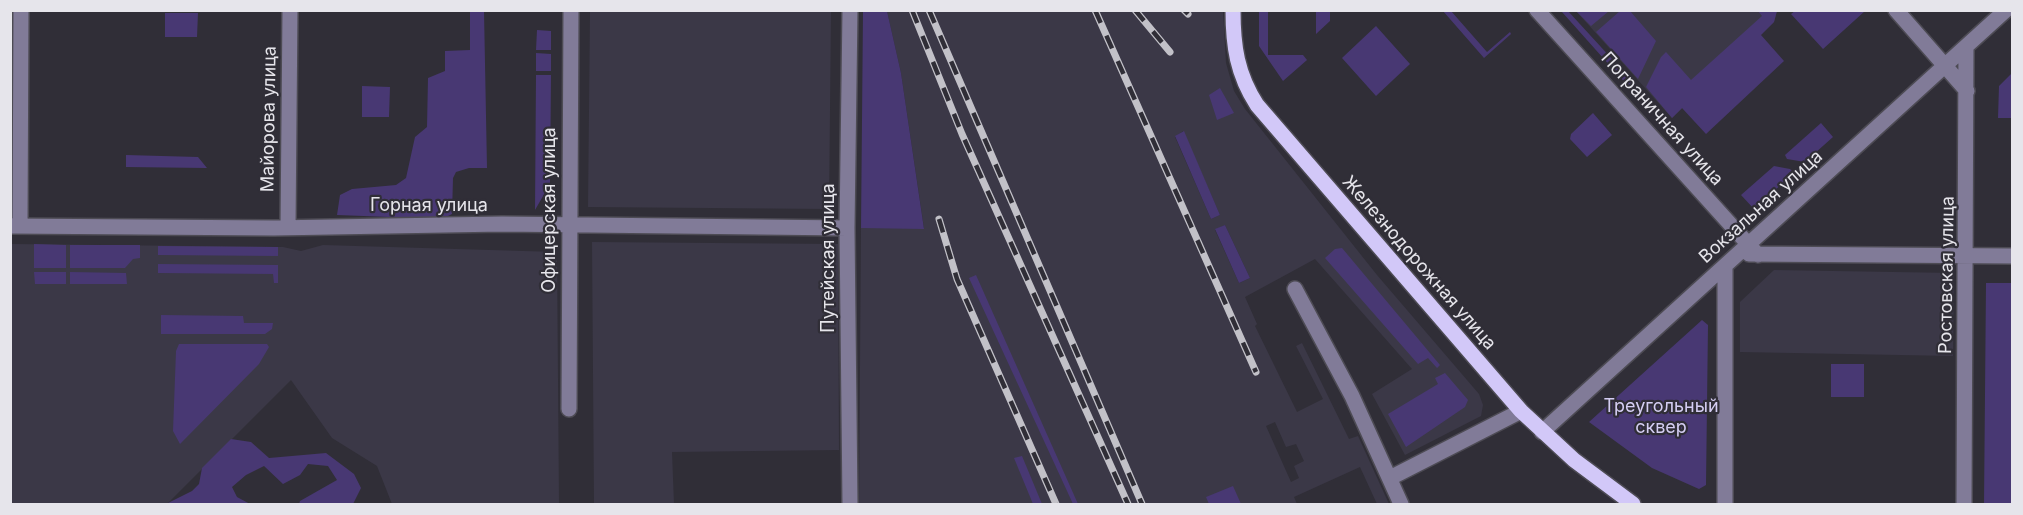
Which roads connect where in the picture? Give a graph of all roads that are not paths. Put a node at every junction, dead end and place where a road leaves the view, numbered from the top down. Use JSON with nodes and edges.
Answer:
{"nodes":[{"id":1,"x":21,"y":10,"type":"edge"},
{"id":2,"x":290,"y":10,"type":"edge"},
{"id":3,"x":571,"y":10,"type":"edge"},
{"id":4,"x":850,"y":10,"type":"edge"},
{"id":5,"x":1233,"y":10,"type":"edge"},
{"id":6,"x":1537,"y":10,"type":"edge"},
{"id":7,"x":1896,"y":10,"type":"edge"},
{"id":8,"x":2006,"y":10,"type":"edge"},
{"id":9,"x":1966,"y":47,"type":"junction"},
{"id":10,"x":1945,"y":66,"type":"junction"},
{"id":11,"x":1967,"y":91,"type":"junction"},
{"id":12,"x":570,"y":225,"type":"junction"},
{"id":13,"x":15,"y":226,"type":"edge"},
{"id":14,"x":288,"y":227,"type":"junction"},
{"id":15,"x":847,"y":228,"type":"junction"},
{"id":16,"x":1748,"y":251,"type":"junction"},
{"id":17,"x":1967,"y":256,"type":"junction"},
{"id":18,"x":2013,"y":256,"type":"edge"},
{"id":19,"x":1725,"y":266,"type":"junction"},
{"id":20,"x":1295,"y":289,"type":"dead end"},
{"id":21,"x":569,"y":409,"type":"dead end"},
{"id":22,"x":1521,"y":411,"type":"junction"},
{"id":23,"x":1542,"y":432,"type":"junction"},
{"id":24,"x":1390,"y":478,"type":"junction"},
{"id":25,"x":850,"y":504,"type":"edge"},
{"id":26,"x":1401,"y":504,"type":"edge"},
{"id":27,"x":1633,"y":504,"type":"edge"},
{"id":28,"x":1725,"y":504,"type":"edge"},
{"id":29,"x":1964,"y":504,"type":"edge"}],
"edges":[{"from":1,"to":13,"type":"street"},
{"from":2,"to":14,"type":"street","name":"Майорова улица"},
{"from":3,"to":12,"type":"street","name":"Офицерская улица"},
{"from":4,"to":15,"type":"street","name":"Путейская улица"},
{"from":5,"to":22,"type":"main road","name":"Железнодорожная улица"},
{"from":6,"to":16,"type":"street","name":"Пограничная улица"},
{"from":7,"to":10,"type":"street"},
{"from":8,"to":9,"type":"street","name":"Вокзальная улица"},
{"from":9,"to":10,"type":"street","name":"Вокзальная улица"},
{"from":9,"to":11,"type":"street","name":"Ростовская улица"},
{"from":10,"to":11,"type":"street"},
{"from":10,"to":16,"type":"street","name":"Вокзальная улица"},
{"from":11,"to":17,"type":"street","name":"Ростовская улица"},
{"from":12,"to":14,"type":"street","name":"Горная улица"},
{"from":12,"to":15,"type":"street","name":"Горная улица"},
{"from":12,"to":21,"type":"street","name":"Офицерская улица"},
{"from":13,"to":14,"type":"street","name":"Горная улица"},
{"from":15,"to":25,"type":"street","name":"Путейская улица"},
{"from":16,"to":17,"type":"street"},
{"from":16,"to":19,"type":"street","name":"Вокзальная улица"},
{"from":17,"to":18,"type":"street"},
{"from":17,"to":29,"type":"street","name":"Ростовская улица"},
{"from":19,"to":23,"type":"street","name":"Вокзальная улица"},
{"from":19,"to":28,"type":"street"},
{"from":20,"to":24,"type":"street"},
{"from":22,"to":23,"type":"main road","name":"Железнодорожная улица"},
{"from":22,"to":24,"type":"street"},
{"from":23,"to":27,"type":"main road","name":"Железнодорожная улица"},
{"from":24,"to":26,"type":"street"}]}
